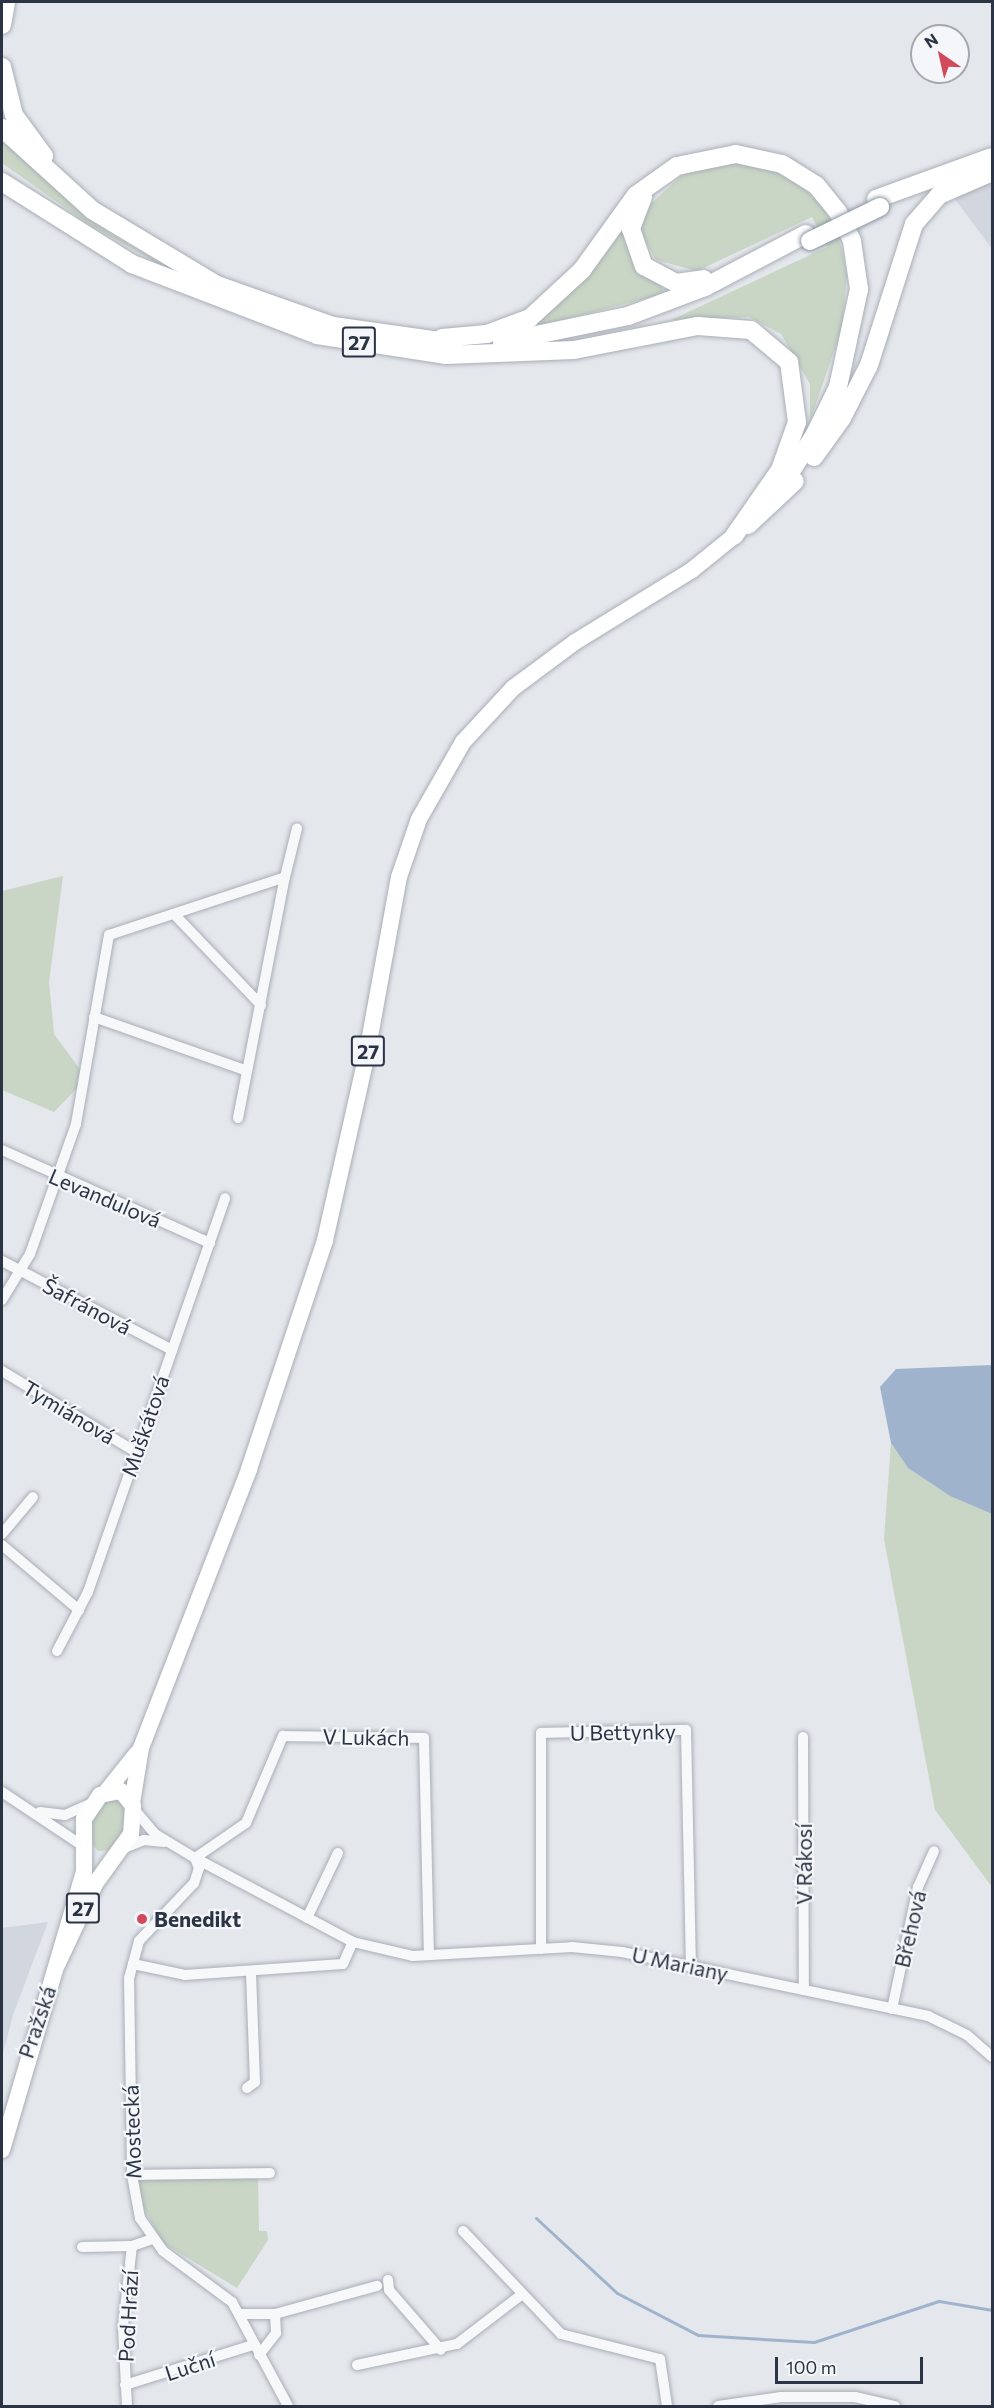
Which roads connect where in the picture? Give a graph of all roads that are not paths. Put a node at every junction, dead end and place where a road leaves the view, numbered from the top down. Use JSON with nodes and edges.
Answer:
{"nodes":[{"id":1,"x":6,"y":2,"type":"edge"},
{"id":2,"x":2,"y":25,"type":"edge"},
{"id":3,"x":2,"y":67,"type":"edge"},
{"id":4,"x":2,"y":128,"type":"edge"},
{"id":5,"x":993,"y":157,"type":"edge"},
{"id":6,"x":993,"y":165,"type":"edge"},
{"id":7,"x":2,"y":168,"type":"edge"},
{"id":8,"x":993,"y":172,"type":"edge"},
{"id":9,"x":2,"y":182,"type":"edge"},
{"id":10,"x":650,"y":185,"type":"junction"},
{"id":11,"x":878,"y":203,"type":"junction"},
{"id":12,"x":808,"y":238,"type":"junction"},
{"id":13,"x":146,"y":247,"type":"junction"},
{"id":14,"x":208,"y":297,"type":"junction"},
{"id":15,"x":419,"y":339,"type":"junction"},
{"id":16,"x":516,"y":352,"type":"junction"},
{"id":17,"x":735,"y":536,"type":"junction"},
{"id":18,"x":297,"y":828,"type":"dead end"},
{"id":19,"x":285,"y":877,"type":"junction"},
{"id":20,"x":174,"y":914,"type":"junction"},
{"id":21,"x":261,"y":1005,"type":"junction"},
{"id":22,"x":94,"y":1017,"type":"junction"},
{"id":23,"x":247,"y":1071,"type":"junction"},
{"id":24,"x":238,"y":1118,"type":"dead end"},
{"id":25,"x":2,"y":1150,"type":"edge"},
{"id":26,"x":57,"y":1179,"type":"junction"},
{"id":27,"x":225,"y":1198,"type":"dead end"},
{"id":28,"x":210,"y":1243,"type":"junction"},
{"id":29,"x":2,"y":1261,"type":"edge"},
{"id":30,"x":22,"y":1272,"type":"junction"},
{"id":31,"x":2,"y":1300,"type":"edge"},
{"id":32,"x":172,"y":1350,"type":"junction"},
{"id":33,"x":2,"y":1371,"type":"edge"},
{"id":34,"x":136,"y":1452,"type":"junction"},
{"id":35,"x":33,"y":1497,"type":"dead end"},
{"id":36,"x":2,"y":1534,"type":"edge"},
{"id":37,"x":2,"y":1545,"type":"edge"},
{"id":38,"x":79,"y":1610,"type":"junction"},
{"id":39,"x":57,"y":1651,"type":"dead end"},
{"id":40,"x":803,"y":1737,"type":"dead end"},
{"id":41,"x":141,"y":1748,"type":"junction"},
{"id":42,"x":2,"y":1792,"type":"edge"},
{"id":43,"x":100,"y":1796,"type":"junction"},
{"id":44,"x":133,"y":1806,"type":"junction"},
{"id":45,"x":36,"y":1812,"type":"junction"},
{"id":46,"x":167,"y":1842,"type":"junction"},
{"id":47,"x":84,"y":1849,"type":"junction"},
{"id":48,"x":934,"y":1851,"type":"dead end"},
{"id":49,"x":119,"y":1853,"type":"junction"},
{"id":50,"x":338,"y":1853,"type":"dead end"},
{"id":51,"x":195,"y":1858,"type":"junction"},
{"id":52,"x":307,"y":1918,"type":"junction"},
{"id":53,"x":353,"y":1942,"type":"junction"},
{"id":54,"x":541,"y":1949,"type":"junction"},
{"id":55,"x":429,"y":1955,"type":"junction"},
{"id":56,"x":133,"y":1964,"type":"junction"},
{"id":57,"x":57,"y":1965,"type":"junction"},
{"id":58,"x":691,"y":1966,"type":"junction"},
{"id":59,"x":251,"y":1971,"type":"junction"},
{"id":60,"x":804,"y":1990,"type":"junction"},
{"id":61,"x":892,"y":2009,"type":"junction"},
{"id":62,"x":993,"y":2057,"type":"edge"},
{"id":63,"x":247,"y":2088,"type":"dead end"},
{"id":64,"x":2,"y":2150,"type":"edge"},
{"id":65,"x":270,"y":2173,"type":"dead end"},
{"id":66,"x":132,"y":2175,"type":"junction"},
{"id":67,"x":463,"y":2231,"type":"dead end"},
{"id":68,"x":152,"y":2239,"type":"junction"},
{"id":69,"x":82,"y":2247,"type":"dead end"},
{"id":70,"x":132,"y":2247,"type":"junction"},
{"id":71,"x":388,"y":2280,"type":"dead end"},
{"id":72,"x":377,"y":2286,"type":"dead end"},
{"id":73,"x":521,"y":2295,"type":"junction"},
{"id":74,"x":238,"y":2314,"type":"junction"},
{"id":75,"x":275,"y":2314,"type":"junction"},
{"id":76,"x":253,"y":2344,"type":"junction"},
{"id":77,"x":441,"y":2350,"type":"junction"},
{"id":78,"x":259,"y":2355,"type":"junction"},
{"id":79,"x":357,"y":2365,"type":"dead end"},
{"id":80,"x":125,"y":2385,"type":"junction"},
{"id":81,"x":281,"y":2401,"type":"edge"},
{"id":82,"x":127,"y":2406,"type":"edge"},
{"id":83,"x":288,"y":2406,"type":"edge"},
{"id":84,"x":667,"y":2406,"type":"edge"},
{"id":85,"x":718,"y":2406,"type":"edge"},
{"id":86,"x":895,"y":2406,"type":"edge"}],
"edges":[{"from":1,"to":2,"type":"highway"},
{"from":3,"to":13,"type":"highway"},
{"from":4,"to":13,"type":"highway","number":"27"},
{"from":5,"to":11,"type":"highway"},
{"from":6,"to":11,"type":"highway"},
{"from":7,"to":14,"type":"highway","number":"27"},
{"from":8,"to":17,"type":"highway"},
{"from":9,"to":14,"type":"highway"},
{"from":10,"to":12,"type":"highway"},
{"from":10,"to":15,"type":"highway"},
{"from":10,"to":17,"type":"highway"},
{"from":11,"to":12,"type":"highway","bridge":true},
{"from":12,"to":15,"type":"highway"},
{"from":12,"to":16,"type":"highway"},
{"from":13,"to":15,"type":"highway","number":"27"},
{"from":14,"to":16,"type":"highway","number":"27"},
{"from":16,"to":17,"type":"highway"},
{"from":17,"to":41,"type":"main road","number":"27"},
{"from":18,"to":19,"type":"street"},
{"from":19,"to":20,"type":"street"},
{"from":19,"to":21,"type":"street"},
{"from":20,"to":21,"type":"street"},
{"from":20,"to":22,"type":"street"},
{"from":21,"to":23,"type":"street"},
{"from":22,"to":23,"type":"street"},
{"from":22,"to":26,"type":"street"},
{"from":23,"to":24,"type":"street"},
{"from":25,"to":26,"type":"street","name":"Levandulová"},
{"from":26,"to":28,"type":"street","name":"Levandulová"},
{"from":26,"to":30,"type":"street"},
{"from":27,"to":28,"type":"street","name":"Muškátová"},
{"from":28,"to":32,"type":"street","name":"Muškátová"},
{"from":29,"to":30,"type":"street","name":"Šafránová"},
{"from":30,"to":31,"type":"street"},
{"from":30,"to":32,"type":"street","name":"Šafránová"},
{"from":32,"to":34,"type":"street","name":"Muškátová"},
{"from":33,"to":34,"type":"street","name":"Tymiánová"},
{"from":34,"to":38,"type":"street","name":"Muškátová"},
{"from":35,"to":36,"type":"street"},
{"from":37,"to":38,"type":"street"},
{"from":38,"to":39,"type":"street","name":"Muškátová"},
{"from":40,"to":60,"type":"street","name":"V Rákosí"},
{"from":41,"to":43,"type":"main road","name":"Pražská","number":"27"},
{"from":41,"to":44,"type":"main road","name":"Pražská","number":"27"},
{"from":42,"to":45,"type":"street"},
{"from":43,"to":44,"type":"main road"},
{"from":43,"to":45,"type":"street"},
{"from":43,"to":47,"type":"main road","name":"Pražská","number":"27"},
{"from":44,"to":46,"type":"street"},
{"from":44,"to":49,"type":"main road","name":"Pražská","number":"27"},
{"from":45,"to":47,"type":"street"},
{"from":46,"to":49,"type":"street"},
{"from":46,"to":51,"type":"street"},
{"from":47,"to":49,"type":"main road","number":"27"},
{"from":47,"to":57,"type":"main road","name":"Pražská","number":"27"},
{"from":48,"to":61,"type":"street","name":"Břehová"},
{"from":49,"to":57,"type":"main road","name":"Pražská","number":"27"},
{"from":50,"to":52,"type":"street"},
{"from":51,"to":52,"type":"street","name":"U Mariany"},
{"from":51,"to":55,"type":"street","name":"V Lukách"},
{"from":51,"to":56,"type":"street","name":"Mostecká"},
{"from":52,"to":53,"type":"street","name":"U Mariany"},
{"from":53,"to":55,"type":"street","name":"U Mariany"},
{"from":53,"to":59,"type":"street"},
{"from":54,"to":55,"type":"street","name":"U Mariany"},
{"from":54,"to":58,"type":"street","name":"U Mariany"},
{"from":54,"to":58,"type":"street","name":"U Bettynky"},
{"from":56,"to":59,"type":"street"},
{"from":56,"to":66,"type":"street","name":"Mostecká"},
{"from":57,"to":64,"type":"main road","name":"Pražská","number":"27"},
{"from":58,"to":60,"type":"street","name":"U Mariany"},
{"from":59,"to":63,"type":"street"},
{"from":60,"to":61,"type":"street","name":"U Mariany"},
{"from":61,"to":62,"type":"street","name":"U Mariany"},
{"from":65,"to":66,"type":"street"},
{"from":66,"to":68,"type":"street","name":"Mostecká"},
{"from":67,"to":73,"type":"street"},
{"from":68,"to":70,"type":"street","name":"Pod Hrází"},
{"from":68,"to":74,"type":"street","name":"Mostecká"},
{"from":69,"to":70,"type":"street"},
{"from":70,"to":80,"type":"street","name":"Pod Hrází"},
{"from":71,"to":77,"type":"street"},
{"from":72,"to":75,"type":"street"},
{"from":73,"to":77,"type":"street"},
{"from":73,"to":84,"type":"street"},
{"from":74,"to":75,"type":"street"},
{"from":74,"to":76,"type":"street","name":"Mostecká"},
{"from":75,"to":78,"type":"street"},
{"from":76,"to":78,"type":"street","name":"Mostecká"},
{"from":76,"to":80,"type":"street","name":"Luční"},
{"from":77,"to":79,"type":"street"},
{"from":78,"to":81,"type":"street","name":"Mostecká"},
{"from":80,"to":82,"type":"street","name":"Pod Hrází"},
{"from":81,"to":83,"type":"street","name":"Mostecká"},
{"from":85,"to":86,"type":"street"}]}
